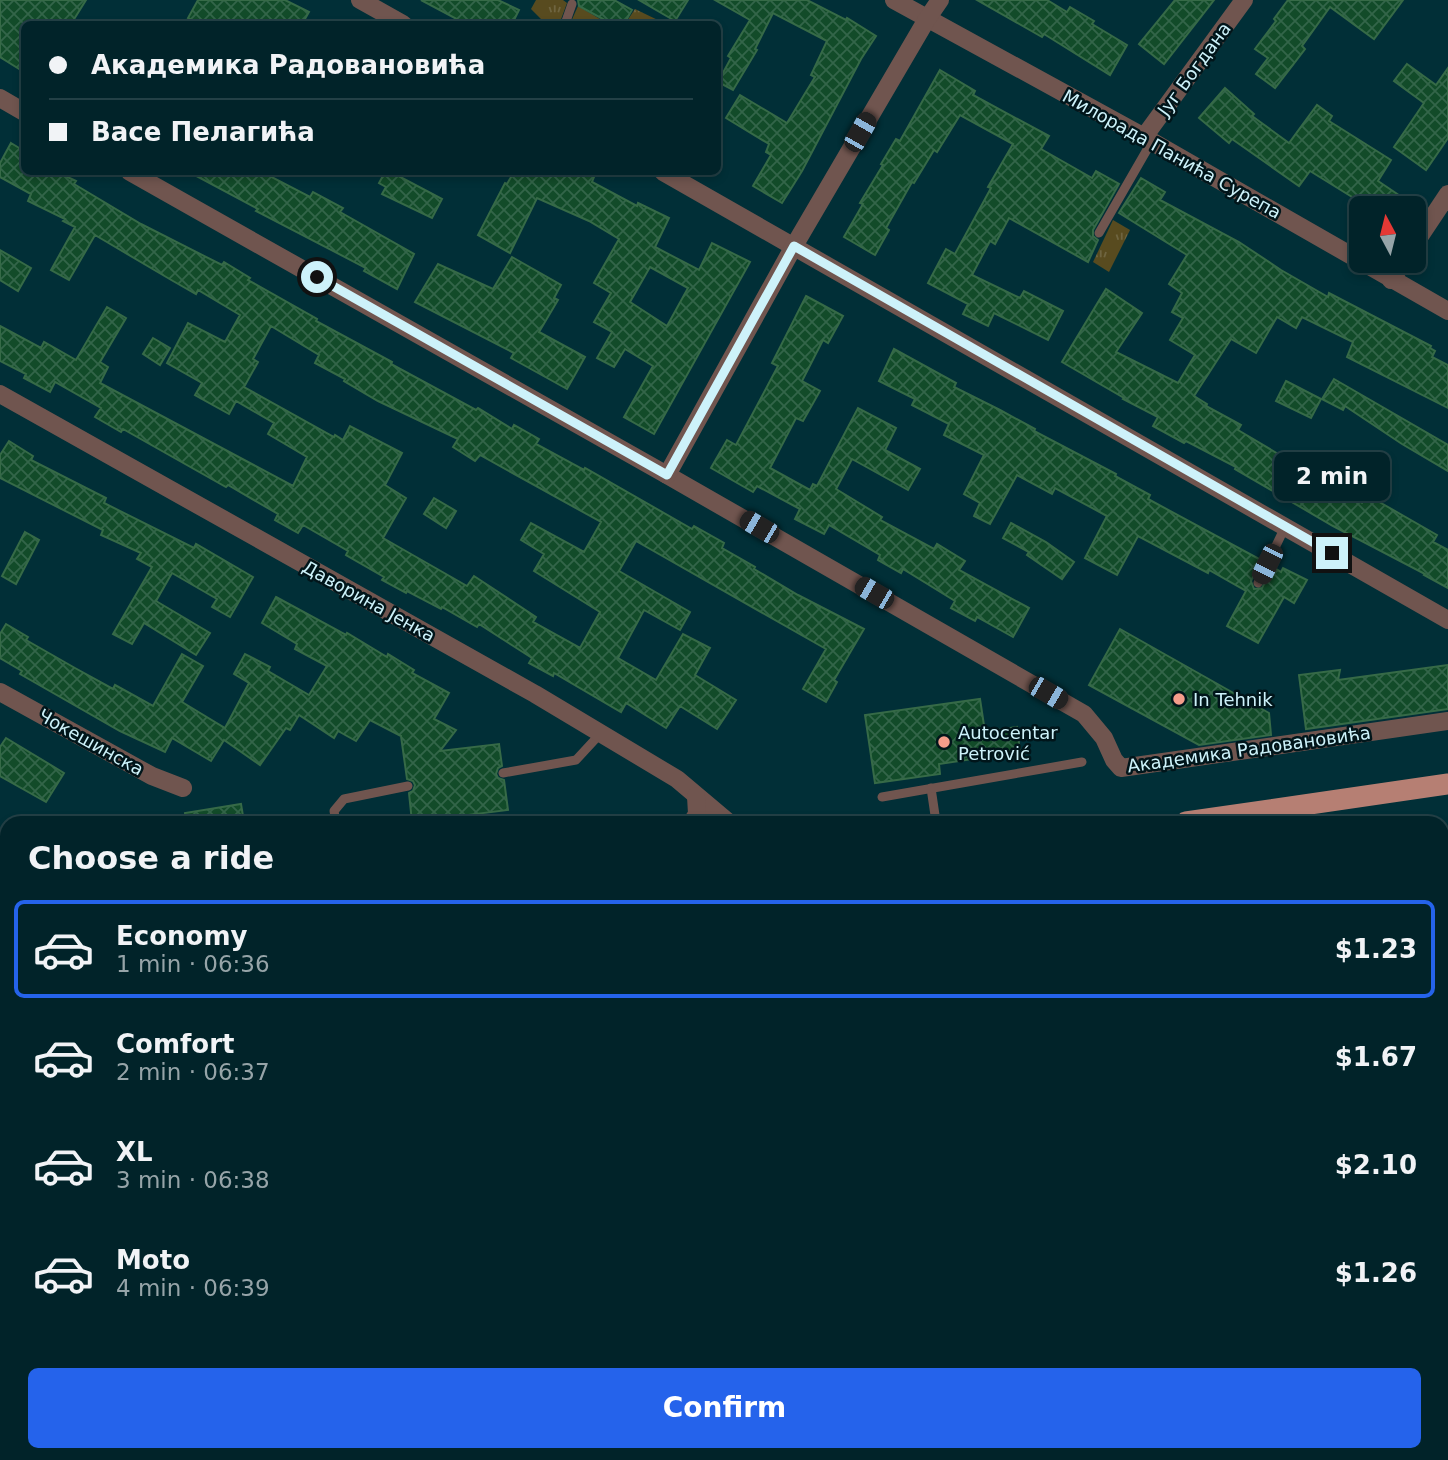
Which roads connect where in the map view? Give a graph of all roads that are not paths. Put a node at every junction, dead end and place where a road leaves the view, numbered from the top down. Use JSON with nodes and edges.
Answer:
{"nodes":[{"id":1,"x":360,"y":0,"type":"edge"},
{"id":2,"x":894,"y":0,"type":"edge"},
{"id":3,"x":940,"y":0,"type":"edge"},
{"id":4,"x":1244,"y":0,"type":"edge"},
{"id":5,"x":572,"y":4,"type":"dead end"},
{"id":6,"x":927,"y":19,"type":"junction"},
{"id":7,"x":397,"y":21,"type":"edge"},
{"id":8,"x":566,"y":21,"type":"edge"},
{"id":9,"x":0,"y":98,"type":"edge"},
{"id":10,"x":21,"y":110,"type":"edge"},
{"id":11,"x":1148,"y":139,"type":"junction"},
{"id":12,"x":135,"y":175,"type":"edge"},
{"id":13,"x":668,"y":175,"type":"edge"},
{"id":14,"x":1448,"y":194,"type":"edge"},
{"id":15,"x":1426,"y":227,"type":"edge"},
{"id":16,"x":1099,"y":233,"type":"dead end"},
{"id":17,"x":794,"y":246,"type":"junction"},
{"id":18,"x":1396,"y":273,"type":"edge"},
{"id":19,"x":1391,"y":280,"type":"junction"},
{"id":20,"x":1448,"y":311,"type":"edge"},
{"id":21,"x":0,"y":394,"type":"edge"},
{"id":22,"x":667,"y":475,"type":"junction"},
{"id":23,"x":1286,"y":527,"type":"junction"},
{"id":24,"x":1258,"y":583,"type":"dead end"},
{"id":25,"x":1448,"y":620,"type":"edge"},
{"id":26,"x":0,"y":692,"type":"edge"},
{"id":27,"x":1448,"y":721,"type":"edge"},
{"id":28,"x":601,"y":733,"type":"junction"},
{"id":29,"x":1082,"y":762,"type":"dead end"},
{"id":30,"x":503,"y":773,"type":"dead end"},
{"id":31,"x":1448,"y":784,"type":"edge"},
{"id":32,"x":408,"y":786,"type":"dead end"},
{"id":33,"x":183,"y":788,"type":"dead end"},
{"id":34,"x":931,"y":788,"type":"junction"},
{"id":35,"x":882,"y":797,"type":"dead end"},
{"id":36,"x":699,"y":811,"type":"edge"},
{"id":37,"x":335,"y":816,"type":"edge"},
{"id":38,"x":935,"y":816,"type":"edge"},
{"id":39,"x":1227,"y":816,"type":"edge"}],
"edges":[{"from":1,"to":7,"type":"street"},
{"from":2,"to":6,"type":"street","name":"Милорада Панића Сурепа"},
{"from":3,"to":6,"type":"street"},
{"from":4,"to":11,"type":"street","name":"Југ Богдана"},
{"from":5,"to":8,"type":"lane"},
{"from":6,"to":11,"type":"street","name":"Милорада Панића Сурепа"},
{"from":6,"to":17,"type":"street"},
{"from":9,"to":10,"type":"street"},
{"from":11,"to":16,"type":"lane"},
{"from":11,"to":19,"type":"street","name":"Милорада Панића Сурепа"},
{"from":12,"to":22,"type":"street","name":"Академика Радовановића"},
{"from":13,"to":17,"type":"street"},
{"from":14,"to":15,"type":"street"},
{"from":17,"to":22,"type":"street"},
{"from":17,"to":23,"type":"street"},
{"from":18,"to":19,"type":"street"},
{"from":19,"to":20,"type":"street","name":"Милорада Панића Сурепа"},
{"from":21,"to":28,"type":"street","name":"Даворина Јенка"},
{"from":22,"to":27,"type":"street","name":"Академика Радовановића"},
{"from":23,"to":24,"type":"lane"},
{"from":23,"to":25,"type":"street"},
{"from":26,"to":33,"type":"street","name":"Чокешинска"},
{"from":28,"to":30,"type":"lane"},
{"from":28,"to":36,"type":"street","name":"Даворина Јенка"},
{"from":29,"to":34,"type":"lane"},
{"from":31,"to":39,"type":"main road"},
{"from":32,"to":37,"type":"lane"},
{"from":34,"to":35,"type":"lane"},
{"from":34,"to":38,"type":"lane"}]}
